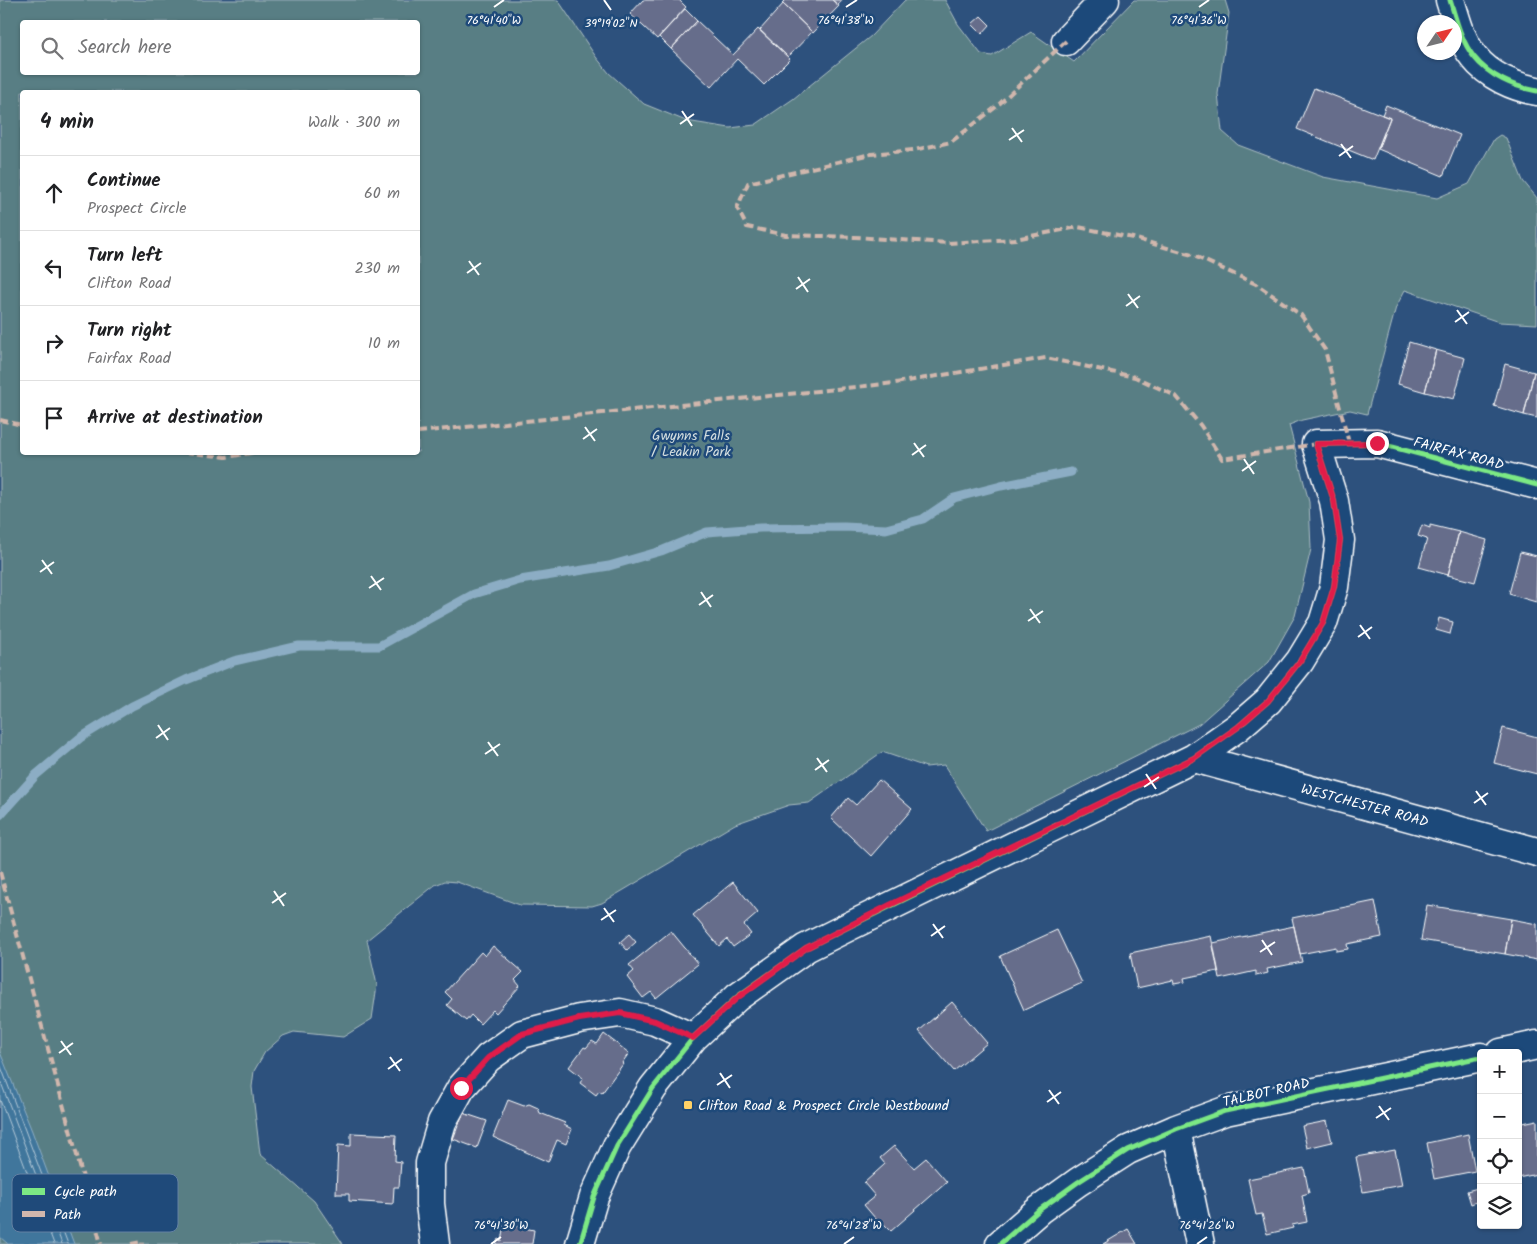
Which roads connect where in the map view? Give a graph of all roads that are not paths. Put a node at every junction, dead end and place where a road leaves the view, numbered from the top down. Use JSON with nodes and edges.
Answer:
{"nodes":[{"id":1,"x":1105,"y":0,"type":"edge"},
{"id":2,"x":1450,"y":0,"type":"edge"},
{"id":3,"x":1066,"y":41,"type":"dead end"},
{"id":4,"x":1537,"y":91,"type":"edge"},
{"id":5,"x":1537,"y":485,"type":"edge"},
{"id":6,"x":1194,"y":758,"type":"junction"},
{"id":7,"x":1537,"y":852,"type":"edge"},
{"id":8,"x":693,"y":1038,"type":"junction"},
{"id":9,"x":1537,"y":1045,"type":"edge"},
{"id":10,"x":1519,"y":1049,"type":"edge"},
{"id":11,"x":1477,"y":1058,"type":"edge"},
{"id":12,"x":1176,"y":1129,"type":"junction"},
{"id":13,"x":435,"y":1244,"type":"edge"},
{"id":14,"x":580,"y":1244,"type":"edge"},
{"id":15,"x":1000,"y":1244,"type":"edge"},
{"id":16,"x":1200,"y":1244,"type":"edge"}],
"edges":[{"from":1,"to":3,"type":"street"},
{"from":2,"to":4,"type":"street"},
{"from":5,"to":6,"type":"street","name":"FAIRFAX ROAD"},
{"from":6,"to":7,"type":"street","name":"WESTCHESTER ROAD"},
{"from":6,"to":8,"type":"street"},
{"from":8,"to":13,"type":"street"},
{"from":8,"to":14,"type":"street"},
{"from":9,"to":10,"type":"street"},
{"from":11,"to":12,"type":"street","name":"TALBOT ROAD"},
{"from":12,"to":15,"type":"street","name":"TALBOT ROAD"},
{"from":12,"to":16,"type":"street"}]}
